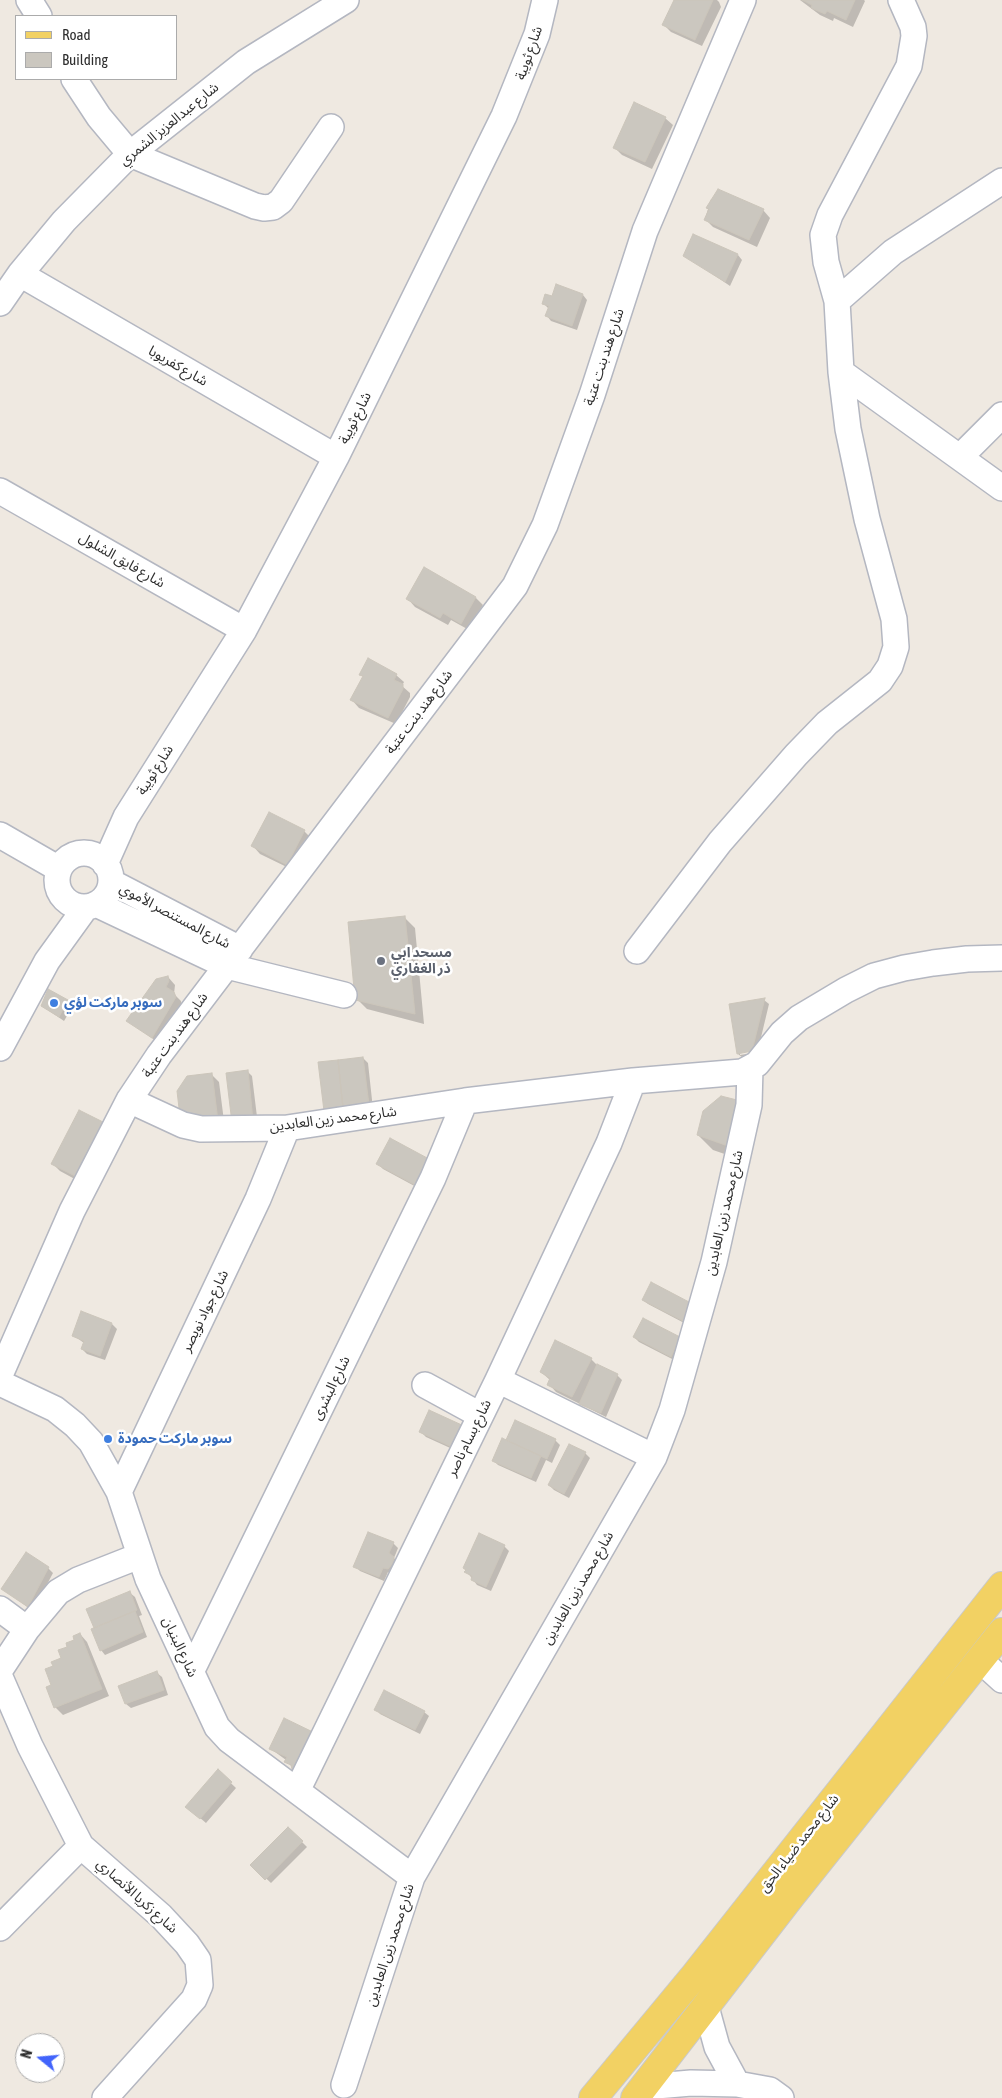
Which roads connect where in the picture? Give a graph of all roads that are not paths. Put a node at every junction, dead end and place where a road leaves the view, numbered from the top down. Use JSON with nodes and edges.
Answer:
{"nodes":[{"id":1,"x":29,"y":0,"type":"edge"},
{"id":2,"x":346,"y":0,"type":"edge"},
{"id":3,"x":545,"y":0,"type":"edge"},
{"id":4,"x":743,"y":0,"type":"edge"},
{"id":5,"x":901,"y":0,"type":"edge"},
{"id":6,"x":37,"y":15,"type":"edge"},
{"id":7,"x":75,"y":80,"type":"edge"},
{"id":8,"x":331,"y":126,"type":"dead end"},
{"id":9,"x":130,"y":154,"type":"junction"},
{"id":10,"x":1002,"y":181,"type":"edge"},
{"id":11,"x":20,"y":274,"type":"junction"},
{"id":12,"x":837,"y":301,"type":"junction"},
{"id":13,"x":0,"y":303,"type":"edge"},
{"id":14,"x":841,"y":372,"type":"junction"},
{"id":15,"x":1002,"y":415,"type":"edge"},
{"id":16,"x":336,"y":457,"type":"junction"},
{"id":17,"x":960,"y":457,"type":"junction"},
{"id":18,"x":1002,"y":488,"type":"edge"},
{"id":19,"x":0,"y":491,"type":"edge"},
{"id":20,"x":244,"y":630,"type":"junction"},
{"id":21,"x":126,"y":817,"type":"junction"},
{"id":22,"x":0,"y":835,"type":"edge"},
{"id":23,"x":81,"y":853,"type":"junction"},
{"id":24,"x":59,"y":869,"type":"junction"},
{"id":25,"x":108,"y":873,"type":"junction"},
{"id":26,"x":62,"y":896,"type":"junction"},
{"id":27,"x":91,"y":906,"type":"junction"},
{"id":28,"x":637,"y":951,"type":"dead end"},
{"id":29,"x":233,"y":958,"type":"junction"},
{"id":30,"x":1002,"y":958,"type":"edge"},
{"id":31,"x":47,"y":961,"type":"junction"},
{"id":32,"x":344,"y":995,"type":"dead end"},
{"id":33,"x":0,"y":1048,"type":"edge"},
{"id":34,"x":750,"y":1068,"type":"junction"},
{"id":35,"x":633,"y":1081,"type":"junction"},
{"id":36,"x":129,"y":1100,"type":"junction"},
{"id":37,"x":465,"y":1101,"type":"junction"},
{"id":38,"x":287,"y":1128,"type":"junction"},
{"id":39,"x":0,"y":1375,"type":"edge"},
{"id":40,"x":498,"y":1380,"type":"junction"},
{"id":41,"x":0,"y":1383,"type":"edge"},
{"id":42,"x":425,"y":1385,"type":"dead end"},
{"id":43,"x":480,"y":1415,"type":"junction"},
{"id":44,"x":654,"y":1457,"type":"junction"},
{"id":45,"x":119,"y":1492,"type":"junction"},
{"id":46,"x":139,"y":1556,"type":"junction"},
{"id":47,"x":1002,"y":1586,"type":"edge"},
{"id":48,"x":0,"y":1609,"type":"edge"},
{"id":49,"x":27,"y":1629,"type":"junction"},
{"id":50,"x":1002,"y":1632,"type":"edge"},
{"id":51,"x":980,"y":1660,"type":"junction"},
{"id":52,"x":0,"y":1670,"type":"edge"},
{"id":53,"x":191,"y":1672,"type":"junction"},
{"id":54,"x":0,"y":1677,"type":"edge"},
{"id":55,"x":1002,"y":1680,"type":"edge"},
{"id":56,"x":297,"y":1791,"type":"junction"},
{"id":57,"x":81,"y":1846,"type":"junction"},
{"id":58,"x":412,"y":1876,"type":"junction"},
{"id":59,"x":0,"y":1928,"type":"edge"},
{"id":60,"x":706,"y":2007,"type":"junction"},
{"id":61,"x":737,"y":2084,"type":"junction"},
{"id":62,"x":344,"y":2085,"type":"dead end"},
{"id":63,"x":640,"y":2092,"type":"edge"},
{"id":64,"x":105,"y":2098,"type":"edge"},
{"id":65,"x":593,"y":2098,"type":"edge"},
{"id":66,"x":781,"y":2098,"type":"edge"}],
"edges":[{"from":1,"to":6,"type":"street"},
{"from":2,"to":9,"type":"street","name":"شارع عبدالعزيز الشمري"},
{"from":3,"to":16,"type":"street","name":"شارع ثويبة"},
{"from":4,"to":29,"type":"street","name":"شارع هند بنت عتبة"},
{"from":5,"to":12,"type":"street"},
{"from":7,"to":9,"type":"street"},
{"from":8,"to":9,"type":"street"},
{"from":9,"to":11,"type":"street","name":"شارع عبدالعزيز الشمري"},
{"from":10,"to":12,"type":"street"},
{"from":11,"to":13,"type":"street","name":"شارع عبدالعزيز الشمري"},
{"from":11,"to":16,"type":"street","name":"شارع كفريوبا"},
{"from":12,"to":14,"type":"street"},
{"from":14,"to":17,"type":"street"},
{"from":14,"to":28,"type":"street"},
{"from":15,"to":17,"type":"street"},
{"from":16,"to":20,"type":"street","name":"شارع ثويبة"},
{"from":17,"to":18,"type":"street"},
{"from":19,"to":20,"type":"street","name":"شارع فايق الشلول"},
{"from":20,"to":21,"type":"street","name":"شارع ثويبة"},
{"from":21,"to":23,"type":"street","name":"شارع ثويبة"},
{"from":21,"to":25,"type":"street","name":"شارع ثويبة"},
{"from":22,"to":24,"type":"street"},
{"from":23,"to":24,"type":"street"},
{"from":23,"to":25,"type":"street"},
{"from":24,"to":26,"type":"street"},
{"from":25,"to":27,"type":"street"},
{"from":25,"to":29,"type":"street","name":"شارع المستنصر الأموي"},
{"from":26,"to":27,"type":"street"},
{"from":26,"to":31,"type":"street"},
{"from":27,"to":29,"type":"street","name":"شارع المستنصر الأموي"},
{"from":27,"to":31,"type":"street"},
{"from":29,"to":32,"type":"street"},
{"from":29,"to":36,"type":"street","name":"شارع هند بنت عتبة"},
{"from":30,"to":34,"type":"street"},
{"from":31,"to":33,"type":"street"},
{"from":34,"to":35,"type":"street","name":"شارع محمد زين العابدين"},
{"from":34,"to":44,"type":"street","name":"شارع محمد زين العابدين"},
{"from":35,"to":37,"type":"street","name":"شارع محمد زين العابدين"},
{"from":35,"to":40,"type":"street","name":"شارع بسام ناصر"},
{"from":36,"to":38,"type":"street","name":"شارع محمد زين العابدين"},
{"from":36,"to":39,"type":"street","name":"شارع هند بنت عتبة"},
{"from":37,"to":38,"type":"street","name":"شارع محمد زين العابدين"},
{"from":37,"to":53,"type":"street","name":"شارع البشرى"},
{"from":38,"to":45,"type":"street","name":"شارع جواد نويصر"},
{"from":40,"to":43,"type":"street","name":"شارع بسام ناصر"},
{"from":40,"to":44,"type":"street"},
{"from":41,"to":45,"type":"street","name":"شارع البنيان"},
{"from":42,"to":43,"type":"street"},
{"from":43,"to":56,"type":"street","name":"شارع بسام ناصر"},
{"from":44,"to":58,"type":"street","name":"شارع محمد زين العابدين"},
{"from":45,"to":46,"type":"street","name":"شارع البنيان"},
{"from":46,"to":49,"type":"street"},
{"from":46,"to":53,"type":"street","name":"شارع البنيان"},
{"from":47,"to":65,"type":"main road","name":"شارع محمد ضياء الحق"},
{"from":48,"to":49,"type":"street"},
{"from":49,"to":52,"type":"street"},
{"from":50,"to":51,"type":"main road","name":"شارع محمد ضياء الحق"},
{"from":51,"to":55,"type":"street"},
{"from":51,"to":60,"type":"main road","name":"شارع محمد ضياء الحق"},
{"from":53,"to":56,"type":"street","name":"شارع البنيان"},
{"from":54,"to":57,"type":"street","name":"شارع زكريا الأنصاري"},
{"from":56,"to":58,"type":"street","name":"شارع البنيان"},
{"from":57,"to":59,"type":"street"},
{"from":57,"to":64,"type":"street","name":"شارع زكريا الأنصاري"},
{"from":58,"to":62,"type":"street","name":"شارع محمد زين العابدين"},
{"from":60,"to":61,"type":"street"},
{"from":60,"to":63,"type":"main road","name":"شارع محمد ضياء الحق"},
{"from":61,"to":63,"type":"street"},
{"from":61,"to":66,"type":"street"}]}
